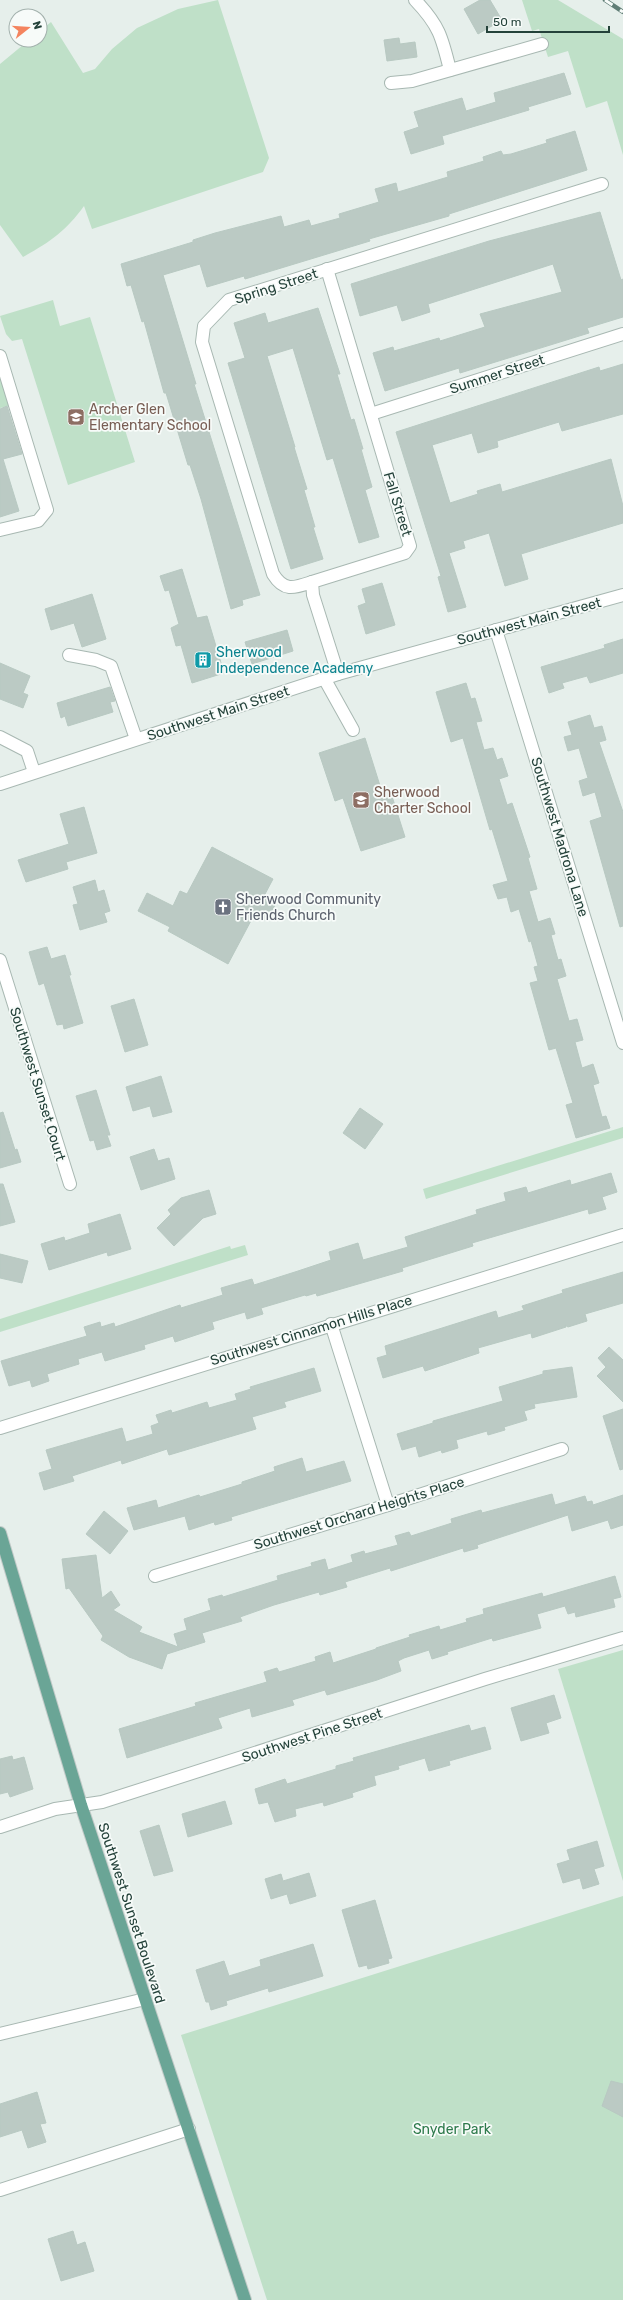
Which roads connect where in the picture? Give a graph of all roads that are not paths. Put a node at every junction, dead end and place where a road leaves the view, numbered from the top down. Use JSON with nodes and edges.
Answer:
{"nodes":[{"id":1,"x":415,"y":0,"type":"edge"},
{"id":2,"x":542,"y":44,"type":"dead end"},
{"id":3,"x":450,"y":70,"type":"junction"},
{"id":4,"x":391,"y":83,"type":"dead end"},
{"id":5,"x":602,"y":184,"type":"dead end"},
{"id":6,"x":327,"y":269,"type":"junction"},
{"id":7,"x":623,"y":334,"type":"edge"},
{"id":8,"x":0,"y":356,"type":"edge"},
{"id":9,"x":371,"y":414,"type":"junction"},
{"id":10,"x":0,"y":530,"type":"edge"},
{"id":11,"x":312,"y":582,"type":"junction"},
{"id":12,"x":623,"y":595,"type":"edge"},
{"id":13,"x":496,"y":630,"type":"junction"},
{"id":14,"x":69,"y":655,"type":"dead end"},
{"id":15,"x":338,"y":674,"type":"junction"},
{"id":16,"x":324,"y":678,"type":"junction"},
{"id":17,"x":353,"y":730,"type":"dead end"},
{"id":18,"x":0,"y":737,"type":"edge"},
{"id":19,"x":136,"y":739,"type":"junction"},
{"id":20,"x":34,"y":772,"type":"junction"},
{"id":21,"x":0,"y":784,"type":"edge"},
{"id":22,"x":0,"y":960,"type":"edge"},
{"id":23,"x":623,"y":1043,"type":"edge"},
{"id":24,"x":70,"y":1184,"type":"dead end"},
{"id":25,"x":623,"y":1235,"type":"edge"},
{"id":26,"x":331,"y":1324,"type":"junction"},
{"id":27,"x":0,"y":1428,"type":"edge"},
{"id":28,"x":562,"y":1449,"type":"dead end"},
{"id":29,"x":388,"y":1505,"type":"junction"},
{"id":30,"x":0,"y":1533,"type":"edge"},
{"id":31,"x":156,"y":1576,"type":"dead end"},
{"id":32,"x":623,"y":1638,"type":"edge"},
{"id":33,"x":81,"y":1805,"type":"junction"},
{"id":34,"x":0,"y":1826,"type":"edge"},
{"id":35,"x":145,"y":1999,"type":"junction"},
{"id":36,"x":0,"y":2034,"type":"edge"},
{"id":37,"x":189,"y":2129,"type":"junction"},
{"id":38,"x":0,"y":2190,"type":"edge"},
{"id":39,"x":245,"y":2300,"type":"edge"}],
"edges":[{"from":1,"to":3,"type":"street"},
{"from":2,"to":3,"type":"street"},
{"from":3,"to":4,"type":"street"},
{"from":5,"to":6,"type":"street","name":"Spring Street"},
{"from":6,"to":9,"type":"street","name":"Fall Street"},
{"from":6,"to":11,"type":"street","name":"Spring Street"},
{"from":7,"to":9,"type":"street","name":"Summer Street"},
{"from":8,"to":10,"type":"street"},
{"from":9,"to":11,"type":"street","name":"Fall Street"},
{"from":11,"to":15,"type":"street"},
{"from":12,"to":13,"type":"street","name":"Southwest Main Street"},
{"from":13,"to":15,"type":"street","name":"Southwest Main Street"},
{"from":13,"to":23,"type":"street","name":"Southwest Madrona Lane"},
{"from":14,"to":19,"type":"street"},
{"from":15,"to":16,"type":"street","name":"Southwest Main Street"},
{"from":16,"to":17,"type":"street"},
{"from":16,"to":19,"type":"street","name":"Southwest Main Street"},
{"from":18,"to":20,"type":"street"},
{"from":19,"to":20,"type":"street","name":"Southwest Main Street"},
{"from":20,"to":21,"type":"street","name":"Southwest Main Street"},
{"from":22,"to":24,"type":"street","name":"Southwest Sunset Court"},
{"from":25,"to":26,"type":"street","name":"Southwest Cinnamon Hills Place"},
{"from":26,"to":27,"type":"street","name":"Southwest Cinnamon Hills Place"},
{"from":26,"to":29,"type":"street"},
{"from":28,"to":29,"type":"street","name":"Southwest Orchard Heights Place"},
{"from":29,"to":31,"type":"street","name":"Southwest Orchard Heights Place"},
{"from":30,"to":33,"type":"main road","name":"Southwest Sunset Boulevard"},
{"from":32,"to":33,"type":"street","name":"Southwest Pine Street"},
{"from":33,"to":34,"type":"street","name":"Southwest Pine Street"},
{"from":33,"to":35,"type":"main road","name":"Southwest Sunset Boulevard"},
{"from":35,"to":36,"type":"street"},
{"from":35,"to":37,"type":"main road","name":"Southwest Sunset Boulevard"},
{"from":37,"to":38,"type":"street"},
{"from":37,"to":39,"type":"main road","name":"Southwest Sunset Boulevard"}]}
